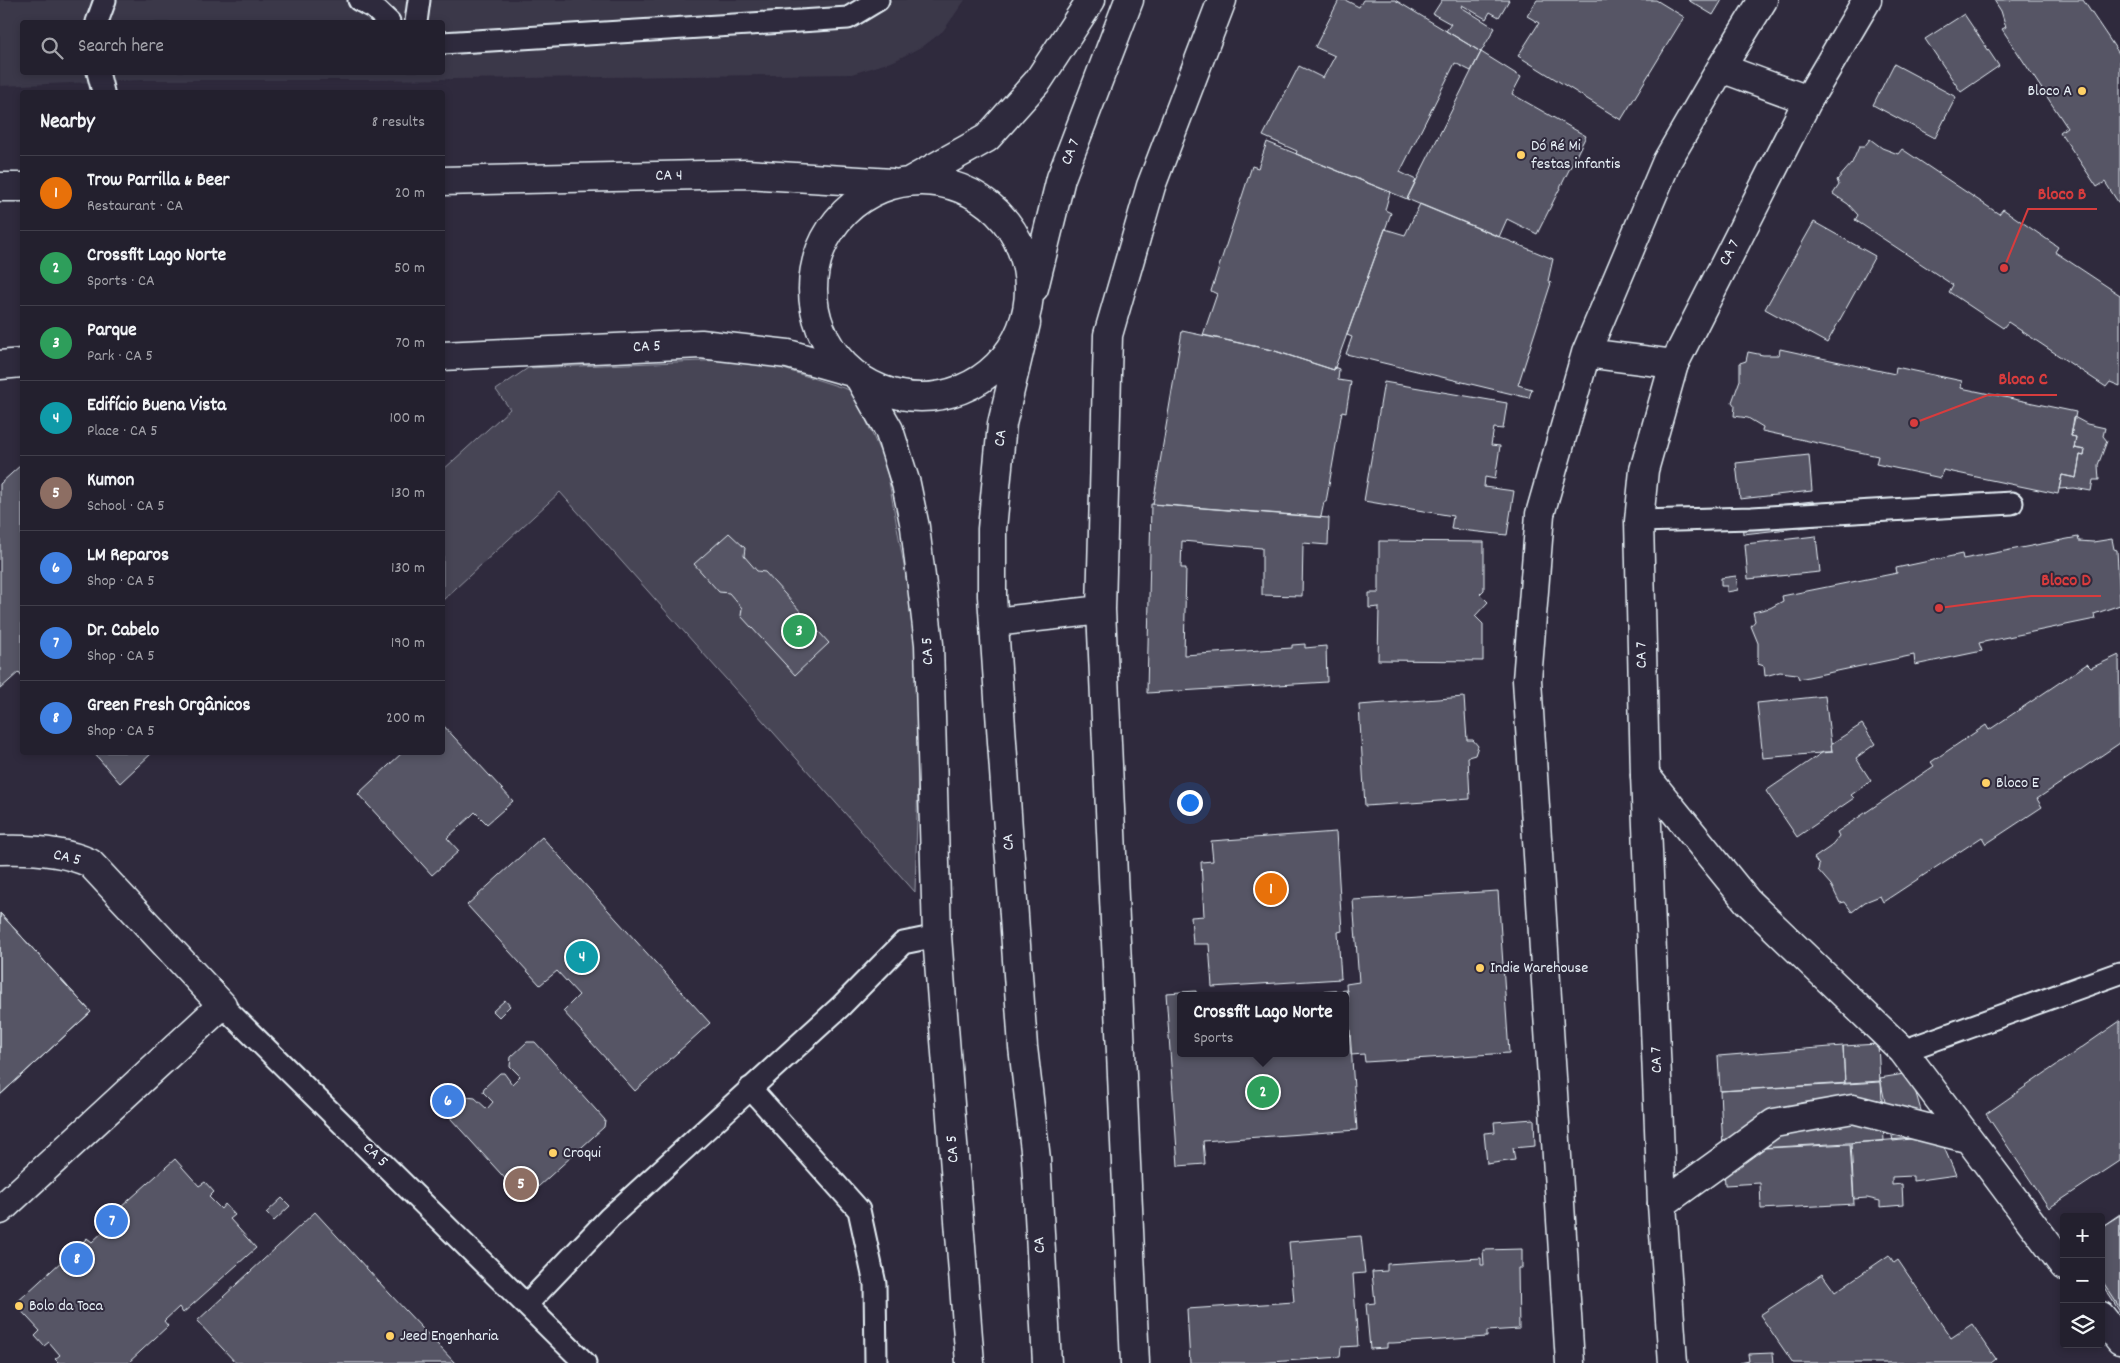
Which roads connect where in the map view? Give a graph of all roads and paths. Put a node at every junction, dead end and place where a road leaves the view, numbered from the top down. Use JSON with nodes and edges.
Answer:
{"nodes":[{"id":1,"x":105,"y":0,"type":"edge"},
{"id":2,"x":359,"y":0,"type":"edge"},
{"id":3,"x":419,"y":0,"type":"edge"},
{"id":4,"x":878,"y":0,"type":"edge"},
{"id":5,"x":1091,"y":0,"type":"edge"},
{"id":6,"x":1129,"y":0,"type":"edge"},
{"id":7,"x":1222,"y":0,"type":"edge"},
{"id":8,"x":1763,"y":0,"type":"edge"},
{"id":9,"x":1868,"y":0,"type":"edge"},
{"id":10,"x":98,"y":20,"type":"edge"},
{"id":11,"x":387,"y":20,"type":"edge"},
{"id":12,"x":416,"y":20,"type":"edge"},
{"id":13,"x":445,"y":43,"type":"edge"},
{"id":14,"x":1721,"y":68,"type":"junction"},
{"id":15,"x":99,"y":75,"type":"edge"},
{"id":16,"x":102,"y":90,"type":"edge"},
{"id":17,"x":1808,"y":100,"type":"junction"},
{"id":18,"x":445,"y":181,"type":"edge"},
{"id":19,"x":904,"y":182,"type":"junction"},
{"id":20,"x":0,"y":187,"type":"edge"},
{"id":21,"x":20,"y":187,"type":"edge"},
{"id":22,"x":1027,"y":316,"type":"junction"},
{"id":23,"x":1586,"y":353,"type":"junction"},
{"id":24,"x":445,"y":356,"type":"edge"},
{"id":25,"x":20,"y":363,"type":"edge"},
{"id":26,"x":1674,"y":364,"type":"junction"},
{"id":27,"x":0,"y":365,"type":"edge"},
{"id":28,"x":854,"y":374,"type":"junction"},
{"id":29,"x":2012,"y":503,"type":"dead end"},
{"id":30,"x":1639,"y":521,"type":"junction"},
{"id":31,"x":1101,"y":610,"type":"junction"},
{"id":32,"x":994,"y":622,"type":"junction"},
{"id":33,"x":1645,"y":775,"type":"junction"},
{"id":34,"x":0,"y":850,"type":"edge"},
{"id":35,"x":937,"y":936,"type":"junction"},
{"id":36,"x":2120,"y":973,"type":"edge"},
{"id":37,"x":222,"y":1005,"type":"junction"},
{"id":38,"x":1903,"y":1051,"type":"junction"},
{"id":39,"x":750,"y":1088,"type":"junction"},
{"id":40,"x":1966,"y":1138,"type":"junction"},
{"id":41,"x":1662,"y":1204,"type":"junction"},
{"id":42,"x":0,"y":1210,"type":"edge"},
{"id":43,"x":2060,"y":1261,"type":"edge"},
{"id":44,"x":528,"y":1304,"type":"junction"},
{"id":45,"x":2105,"y":1321,"type":"edge"},
{"id":46,"x":2120,"y":1340,"type":"edge"},
{"id":47,"x":585,"y":1363,"type":"edge"},
{"id":48,"x":876,"y":1363,"type":"edge"},
{"id":49,"x":970,"y":1363,"type":"edge"},
{"id":50,"x":1047,"y":1363,"type":"edge"},
{"id":51,"x":1136,"y":1363,"type":"edge"},
{"id":52,"x":1570,"y":1363,"type":"edge"},
{"id":53,"x":1673,"y":1363,"type":"edge"}],
"edges":[{"from":1,"to":10,"type":"lane"},
{"from":2,"to":11,"type":"lane"},
{"from":3,"to":12,"type":"lane"},
{"from":4,"to":13,"type":"lane"},
{"from":5,"to":19,"type":"street"},
{"from":6,"to":22,"type":"street","name":"CA 7"},
{"from":7,"to":31,"type":"street"},
{"from":8,"to":14,"type":"street"},
{"from":9,"to":17,"type":"street","name":"CA 7"},
{"from":14,"to":17,"type":"street"},
{"from":14,"to":23,"type":"street"},
{"from":15,"to":16,"type":"lane"},
{"from":17,"to":26,"type":"street","name":"CA 7"},
{"from":18,"to":19,"type":"street","name":"CA 4"},
{"from":19,"to":22,"type":"street","name":"CA 4"},
{"from":19,"to":28,"type":"street"},
{"from":20,"to":21,"type":"street"},
{"from":22,"to":28,"type":"street"},
{"from":22,"to":32,"type":"street","name":"CA"},
{"from":23,"to":26,"type":"street"},
{"from":23,"to":52,"type":"street"},
{"from":24,"to":28,"type":"street","name":"CA 5"},
{"from":25,"to":27,"type":"street"},
{"from":26,"to":30,"type":"street","name":"CA 7"},
{"from":28,"to":35,"type":"street","name":"CA 5"},
{"from":29,"to":30,"type":"lane"},
{"from":30,"to":33,"type":"street","name":"CA 7"},
{"from":31,"to":32,"type":"street"},
{"from":31,"to":51,"type":"street"},
{"from":32,"to":50,"type":"street","name":"CA"},
{"from":33,"to":38,"type":"street"},
{"from":33,"to":41,"type":"street","name":"CA 7"},
{"from":34,"to":37,"type":"street","name":"CA 5"},
{"from":35,"to":39,"type":"lane"},
{"from":35,"to":49,"type":"street","name":"CA 5"},
{"from":36,"to":38,"type":"lane"},
{"from":37,"to":42,"type":"street"},
{"from":37,"to":44,"type":"lane","name":"CA 5"},
{"from":38,"to":40,"type":"street"},
{"from":39,"to":44,"type":"lane"},
{"from":39,"to":48,"type":"lane"},
{"from":40,"to":41,"type":"street"},
{"from":40,"to":43,"type":"street"},
{"from":41,"to":53,"type":"street","name":"CA 7"},
{"from":44,"to":47,"type":"lane","name":"CA 5"},
{"from":45,"to":46,"type":"street"}]}
